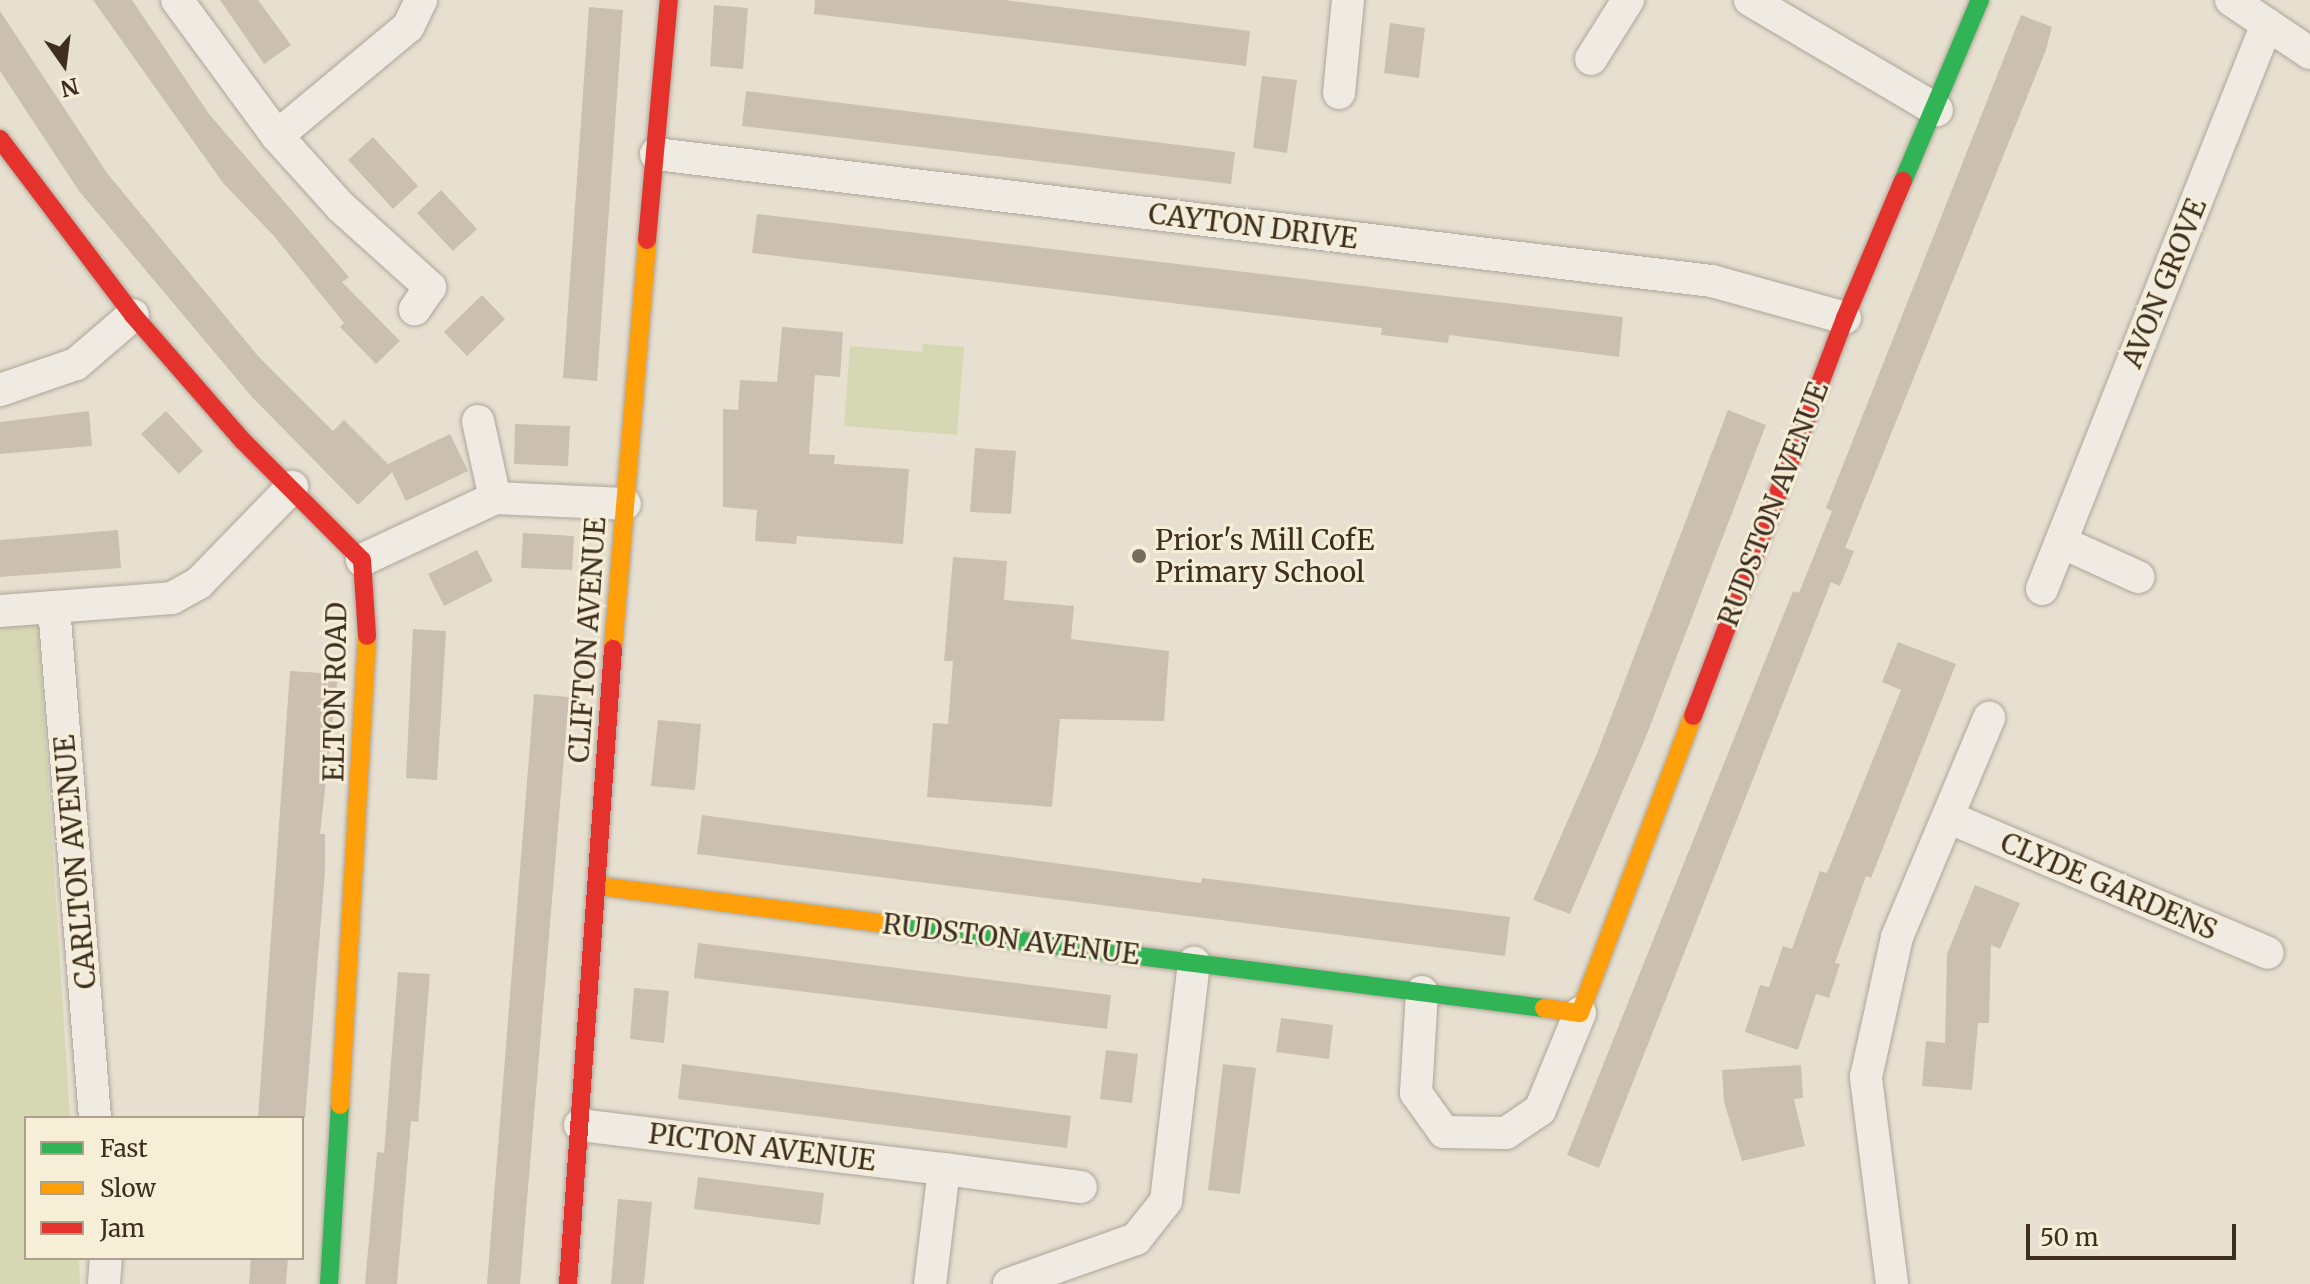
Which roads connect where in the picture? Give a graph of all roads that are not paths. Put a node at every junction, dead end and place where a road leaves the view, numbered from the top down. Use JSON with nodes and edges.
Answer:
{"nodes":[{"id":1,"x":177,"y":0,"type":"edge"},
{"id":2,"x":421,"y":0,"type":"edge"},
{"id":3,"x":669,"y":0,"type":"edge"},
{"id":4,"x":1348,"y":0,"type":"edge"},
{"id":5,"x":1628,"y":0,"type":"edge"},
{"id":6,"x":1750,"y":0,"type":"edge"},
{"id":7,"x":1980,"y":0,"type":"edge"},
{"id":8,"x":2231,"y":0,"type":"edge"},
{"id":9,"x":2267,"y":24,"type":"junction"},
{"id":10,"x":2310,"y":53,"type":"edge"},
{"id":11,"x":1591,"y":59,"type":"dead end"},
{"id":12,"x":1339,"y":93,"type":"dead end"},
{"id":13,"x":1937,"y":110,"type":"junction"},
{"id":14,"x":277,"y":136,"type":"junction"},
{"id":15,"x":0,"y":139,"type":"edge"},
{"id":16,"x":656,"y":154,"type":"junction"},
{"id":17,"x":415,"y":309,"type":"dead end"},
{"id":18,"x":133,"y":315,"type":"junction"},
{"id":19,"x":1845,"y":318,"type":"junction"},
{"id":20,"x":0,"y":390,"type":"edge"},
{"id":21,"x":478,"y":421,"type":"dead end"},
{"id":22,"x":292,"y":487,"type":"junction"},
{"id":23,"x":495,"y":498,"type":"junction"},
{"id":24,"x":625,"y":504,"type":"junction"},
{"id":25,"x":2061,"y":542,"type":"junction"},
{"id":26,"x":362,"y":560,"type":"junction"},
{"id":27,"x":2138,"y":577,"type":"dead end"},
{"id":28,"x":2042,"y":589,"type":"dead end"},
{"id":29,"x":54,"y":607,"type":"junction"},
{"id":30,"x":0,"y":611,"type":"edge"},
{"id":31,"x":1989,"y":718,"type":"dead end"},
{"id":32,"x":1950,"y":818,"type":"junction"},
{"id":33,"x":599,"y":886,"type":"junction"},
{"id":34,"x":2268,"y":953,"type":"dead end"},
{"id":35,"x":1194,"y":963,"type":"junction"},
{"id":36,"x":1422,"y":992,"type":"junction"},
{"id":37,"x":1580,"y":1013,"type":"junction"},
{"id":38,"x":95,"y":1116,"type":"edge"},
{"id":39,"x":580,"y":1125,"type":"junction"},
{"id":40,"x":944,"y":1169,"type":"junction"},
{"id":41,"x":1081,"y":1187,"type":"dead end"},
{"id":42,"x":106,"y":1260,"type":"edge"},
{"id":43,"x":104,"y":1284,"type":"edge"},
{"id":44,"x":329,"y":1284,"type":"edge"},
{"id":45,"x":568,"y":1284,"type":"edge"},
{"id":46,"x":930,"y":1284,"type":"edge"},
{"id":47,"x":1009,"y":1284,"type":"edge"},
{"id":48,"x":1892,"y":1284,"type":"edge"}],
"edges":[{"from":1,"to":14,"type":"street"},
{"from":2,"to":14,"type":"street"},
{"from":3,"to":16,"type":"street","name":"CLIFTON AVENUE"},
{"from":4,"to":12,"type":"street"},
{"from":5,"to":11,"type":"street"},
{"from":6,"to":13,"type":"street"},
{"from":7,"to":13,"type":"street","name":"RUDSTON AVENUE"},
{"from":8,"to":9,"type":"street"},
{"from":9,"to":10,"type":"street"},
{"from":9,"to":25,"type":"street","name":"AVON GROVE"},
{"from":13,"to":19,"type":"street","name":"RUDSTON AVENUE"},
{"from":14,"to":17,"type":"street"},
{"from":15,"to":18,"type":"street"},
{"from":16,"to":19,"type":"street","name":"CAYTON DRIVE"},
{"from":16,"to":24,"type":"street","name":"CLIFTON AVENUE"},
{"from":18,"to":20,"type":"street"},
{"from":18,"to":22,"type":"street"},
{"from":19,"to":37,"type":"street","name":"RUDSTON AVENUE"},
{"from":21,"to":23,"type":"street"},
{"from":22,"to":26,"type":"street"},
{"from":22,"to":29,"type":"street"},
{"from":23,"to":24,"type":"street"},
{"from":23,"to":26,"type":"street"},
{"from":24,"to":33,"type":"street","name":"CLIFTON AVENUE"},
{"from":25,"to":27,"type":"street"},
{"from":25,"to":28,"type":"street","name":"AVON GROVE"},
{"from":26,"to":44,"type":"street","name":"ELTON ROAD"},
{"from":29,"to":30,"type":"street"},
{"from":29,"to":38,"type":"street","name":"CARLTON AVENUE"},
{"from":31,"to":32,"type":"street"},
{"from":32,"to":34,"type":"street","name":"CLYDE GARDENS"},
{"from":32,"to":48,"type":"street"},
{"from":33,"to":35,"type":"street","name":"RUDSTON AVENUE"},
{"from":33,"to":39,"type":"street","name":"CLIFTON AVENUE"},
{"from":35,"to":36,"type":"street","name":"RUDSTON AVENUE"},
{"from":35,"to":47,"type":"street"},
{"from":36,"to":37,"type":"street","name":"RUDSTON AVENUE"},
{"from":36,"to":37,"type":"street","name":"RUDSTON AVENUE"},
{"from":39,"to":40,"type":"street","name":"PICTON AVENUE"},
{"from":39,"to":45,"type":"street","name":"CLIFTON AVENUE"},
{"from":40,"to":41,"type":"street","name":"PICTON AVENUE"},
{"from":40,"to":46,"type":"street"},
{"from":42,"to":43,"type":"street"}]}
